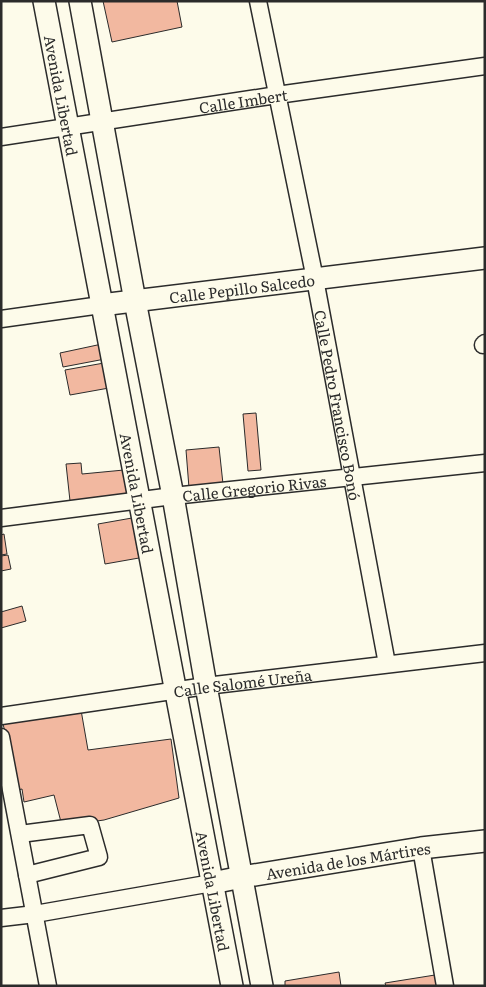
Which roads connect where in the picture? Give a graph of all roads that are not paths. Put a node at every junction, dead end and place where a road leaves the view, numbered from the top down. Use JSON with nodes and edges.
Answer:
{"nodes":[{"id":1,"x":44,"y":1,"type":"edge"},
{"id":2,"x":80,"y":1,"type":"edge"},
{"id":3,"x":258,"y":1,"type":"edge"},
{"id":4,"x":485,"y":66,"type":"edge"},
{"id":5,"x":277,"y":95,"type":"junction"},
{"id":6,"x":102,"y":122,"type":"junction"},
{"id":7,"x":68,"y":128,"type":"junction"},
{"id":8,"x":1,"y":137,"type":"edge"},
{"id":9,"x":485,"y":258,"type":"edge"},
{"id":10,"x":315,"y":279,"type":"junction"},
{"id":11,"x":135,"y":301,"type":"junction"},
{"id":12,"x":101,"y":305,"type":"junction"},
{"id":13,"x":1,"y":319,"type":"edge"},
{"id":14,"x":485,"y":463,"type":"edge"},
{"id":15,"x":353,"y":478,"type":"junction"},
{"id":16,"x":173,"y":496,"type":"junction"},
{"id":17,"x":139,"y":500,"type":"junction"},
{"id":18,"x":1,"y":518,"type":"edge"},
{"id":19,"x":485,"y":653,"type":"edge"},
{"id":20,"x":387,"y":664,"type":"junction"},
{"id":21,"x":206,"y":686,"type":"junction"},
{"id":22,"x":174,"y":690,"type":"junction"},
{"id":23,"x":1,"y":716,"type":"edge"},
{"id":24,"x":1,"y":736,"type":"edge"},
{"id":25,"x":20,"y":834,"type":"junction"},
{"id":26,"x":485,"y":841,"type":"edge"},
{"id":27,"x":421,"y":848,"type":"junction"},
{"id":28,"x":28,"y":875,"type":"junction"},
{"id":29,"x":242,"y":877,"type":"junction"},
{"id":30,"x":212,"y":883,"type":"junction"},
{"id":31,"x":35,"y":914,"type":"junction"},
{"id":32,"x":1,"y":918,"type":"edge"},
{"id":33,"x":48,"y":986,"type":"edge"},
{"id":34,"x":232,"y":986,"type":"edge"},
{"id":35,"x":262,"y":986,"type":"edge"},
{"id":36,"x":445,"y":986,"type":"edge"}],
"edges":[{"from":1,"to":7,"type":"main road","name":"Avenida Libertad"},
{"from":2,"to":6,"type":"main road","name":"Avenida Libertad"},
{"from":3,"to":5,"type":"street","name":"Calle Pedro Francisco Bonó"},
{"from":4,"to":5,"type":"street","name":"Calle Imbert"},
{"from":5,"to":6,"type":"street","name":"Calle Imbert"},
{"from":5,"to":10,"type":"street","name":"Calle Pedro Francisco Bonó"},
{"from":6,"to":7,"type":"street","name":"Calle Imbert"},
{"from":6,"to":11,"type":"main road","name":"Avenida Libertad"},
{"from":7,"to":8,"type":"street","name":"Calle Imbert"},
{"from":7,"to":12,"type":"main road","name":"Avenida Libertad"},
{"from":9,"to":10,"type":"main road","name":"Calle Pepillo Salcedo"},
{"from":10,"to":11,"type":"main road","name":"Calle Pepillo Salcedo"},
{"from":10,"to":15,"type":"street","name":"Calle Pedro Francisco Bonó"},
{"from":11,"to":12,"type":"main road","name":"Calle Pepillo Salcedo"},
{"from":11,"to":16,"type":"main road","name":"Avenida Libertad"},
{"from":12,"to":13,"type":"street","name":"Calle Pepillo Salcedo"},
{"from":12,"to":17,"type":"main road","name":"Avenida Libertad"},
{"from":14,"to":15,"type":"street","name":"Calle Gregorio Rivas"},
{"from":15,"to":16,"type":"street","name":"Calle Gregorio Rivas"},
{"from":15,"to":20,"type":"street","name":"Calle Pedro Francisco Bonó"},
{"from":16,"to":17,"type":"street","name":"Calle Gregorio Rivas"},
{"from":16,"to":21,"type":"main road","name":"Avenida Libertad"},
{"from":17,"to":18,"type":"street"},
{"from":17,"to":22,"type":"main road","name":"Avenida Libertad"},
{"from":19,"to":20,"type":"street","name":"Calle Salomé Ureña"},
{"from":20,"to":21,"type":"street","name":"Calle Salomé Ureña"},
{"from":21,"to":22,"type":"street","name":"Calle Salomé Ureña"},
{"from":21,"to":29,"type":"main road","name":"Avenida Libertad"},
{"from":22,"to":23,"type":"street","name":"Calle Salomé Ureña"},
{"from":22,"to":30,"type":"main road","name":"Avenida Libertad"},
{"from":24,"to":25,"type":"street"},
{"from":25,"to":28,"type":"street"},
{"from":25,"to":28,"type":"street"},
{"from":26,"to":27,"type":"main road","name":"Avenida de los Mártires"},
{"from":27,"to":29,"type":"main road","name":"Avenida de los Mártires"},
{"from":27,"to":36,"type":"street"},
{"from":28,"to":31,"type":"street"},
{"from":29,"to":30,"type":"main road","name":"Avenida de los Mártires"},
{"from":29,"to":35,"type":"main road","name":"Avenida Libertad"},
{"from":30,"to":31,"type":"street"},
{"from":30,"to":34,"type":"main road","name":"Avenida Libertad"},
{"from":31,"to":32,"type":"street"},
{"from":31,"to":33,"type":"street"}]}
